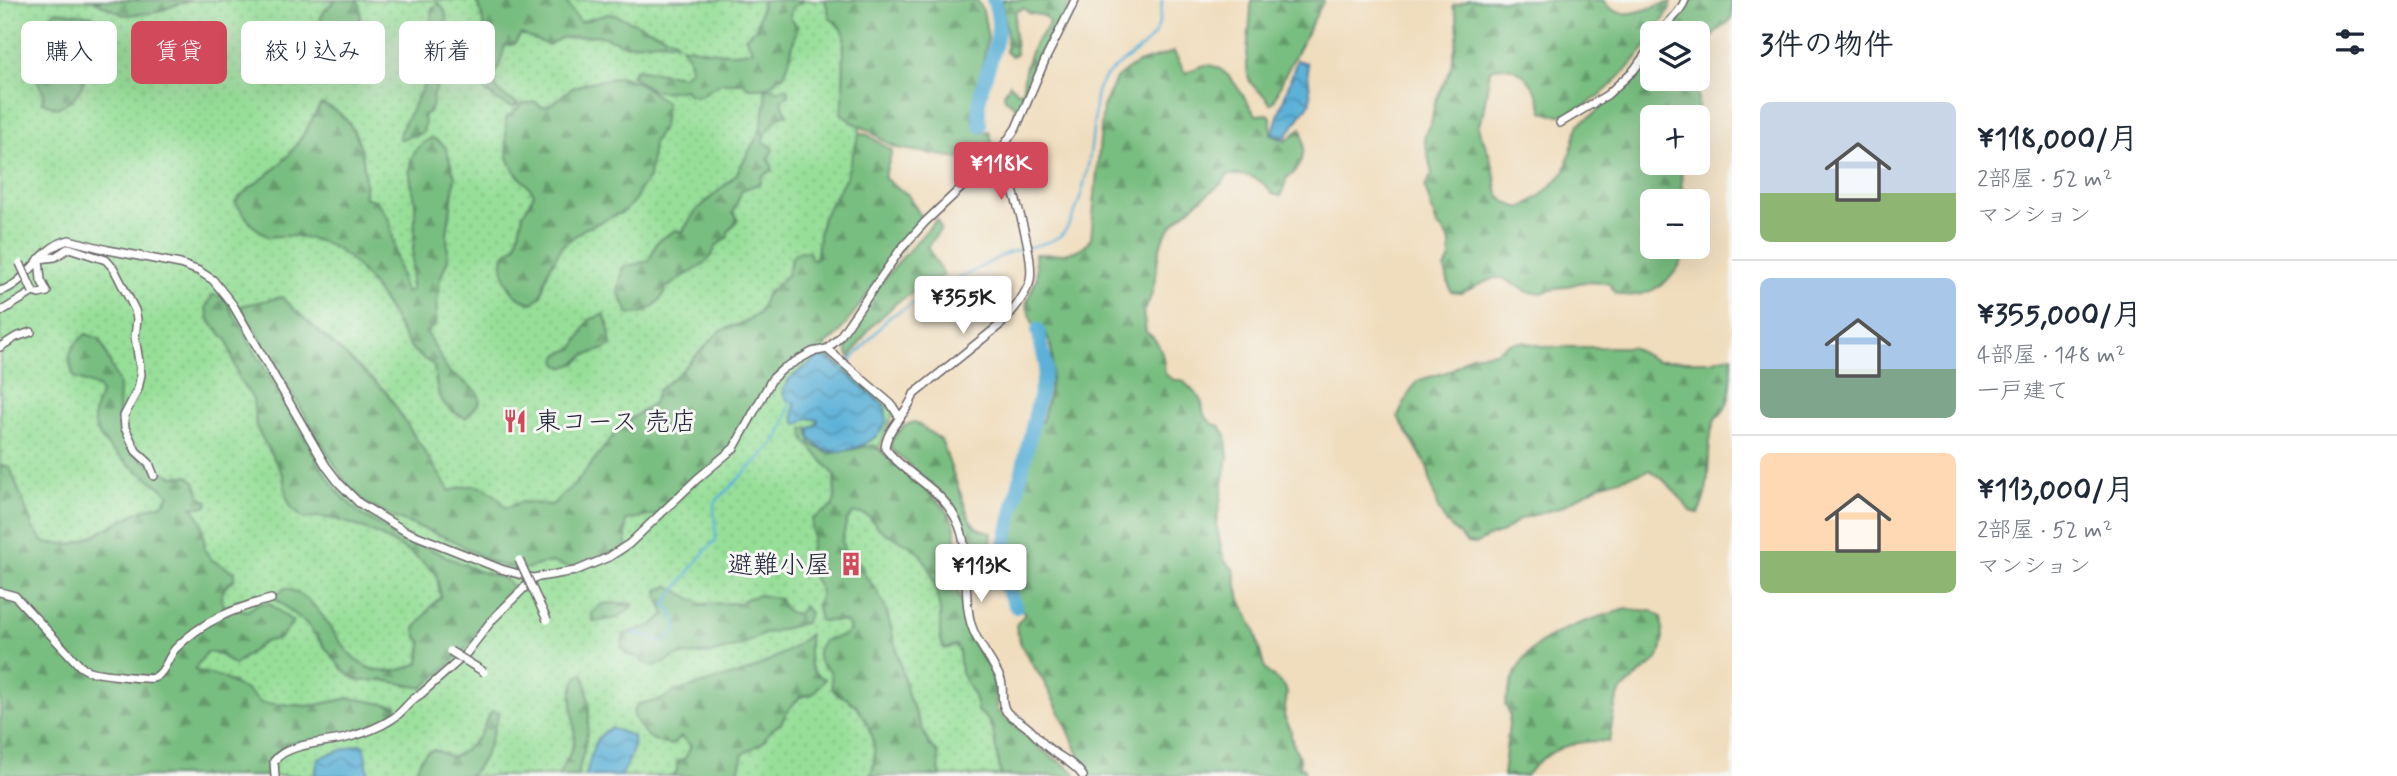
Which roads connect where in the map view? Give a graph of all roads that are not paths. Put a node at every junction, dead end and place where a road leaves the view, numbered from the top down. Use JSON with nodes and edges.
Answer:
{"nodes":[{"id":1,"x":1075,"y":0,"type":"edge"},
{"id":2,"x":1685,"y":0,"type":"edge"},
{"id":3,"x":1669,"y":21,"type":"edge"},
{"id":4,"x":1640,"y":62,"type":"edge"},
{"id":5,"x":1560,"y":123,"type":"dead end"},
{"id":6,"x":1000,"y":150,"type":"junction"},
{"id":7,"x":39,"y":258,"type":"junction"},
{"id":8,"x":20,"y":263,"type":"dead end"},
{"id":9,"x":0,"y":291,"type":"edge"},
{"id":10,"x":33,"y":292,"type":"junction"},
{"id":11,"x":0,"y":312,"type":"edge"},
{"id":12,"x":31,"y":332,"type":"dead end"},
{"id":13,"x":0,"y":347,"type":"edge"},
{"id":14,"x":827,"y":349,"type":"junction"},
{"id":15,"x":900,"y":418,"type":"junction"},
{"id":16,"x":154,"y":475,"type":"dead end"},
{"id":17,"x":519,"y":560,"type":"dead end"},
{"id":18,"x":533,"y":578,"type":"junction"},
{"id":19,"x":0,"y":592,"type":"edge"},
{"id":20,"x":271,"y":599,"type":"dead end"},
{"id":21,"x":547,"y":620,"type":"dead end"},
{"id":22,"x":450,"y":651,"type":"dead end"},
{"id":23,"x":484,"y":672,"type":"dead end"},
{"id":24,"x":275,"y":776,"type":"edge"},
{"id":25,"x":1083,"y":776,"type":"edge"}],
"edges":[{"from":1,"to":6,"type":"street"},
{"from":2,"to":3,"type":"street"},
{"from":4,"to":5,"type":"street"},
{"from":6,"to":14,"type":"street"},
{"from":6,"to":15,"type":"street"},
{"from":7,"to":9,"type":"street"},
{"from":7,"to":10,"type":"street"},
{"from":7,"to":16,"type":"street"},
{"from":7,"to":18,"type":"street"},
{"from":8,"to":10,"type":"street","bridge":true},
{"from":10,"to":11,"type":"street"},
{"from":12,"to":13,"type":"street"},
{"from":14,"to":15,"type":"street"},
{"from":14,"to":18,"type":"street"},
{"from":15,"to":25,"type":"street"},
{"from":17,"to":21,"type":"street","bridge":true},
{"from":18,"to":24,"type":"street"},
{"from":19,"to":20,"type":"street"},
{"from":22,"to":23,"type":"street","bridge":true}]}
